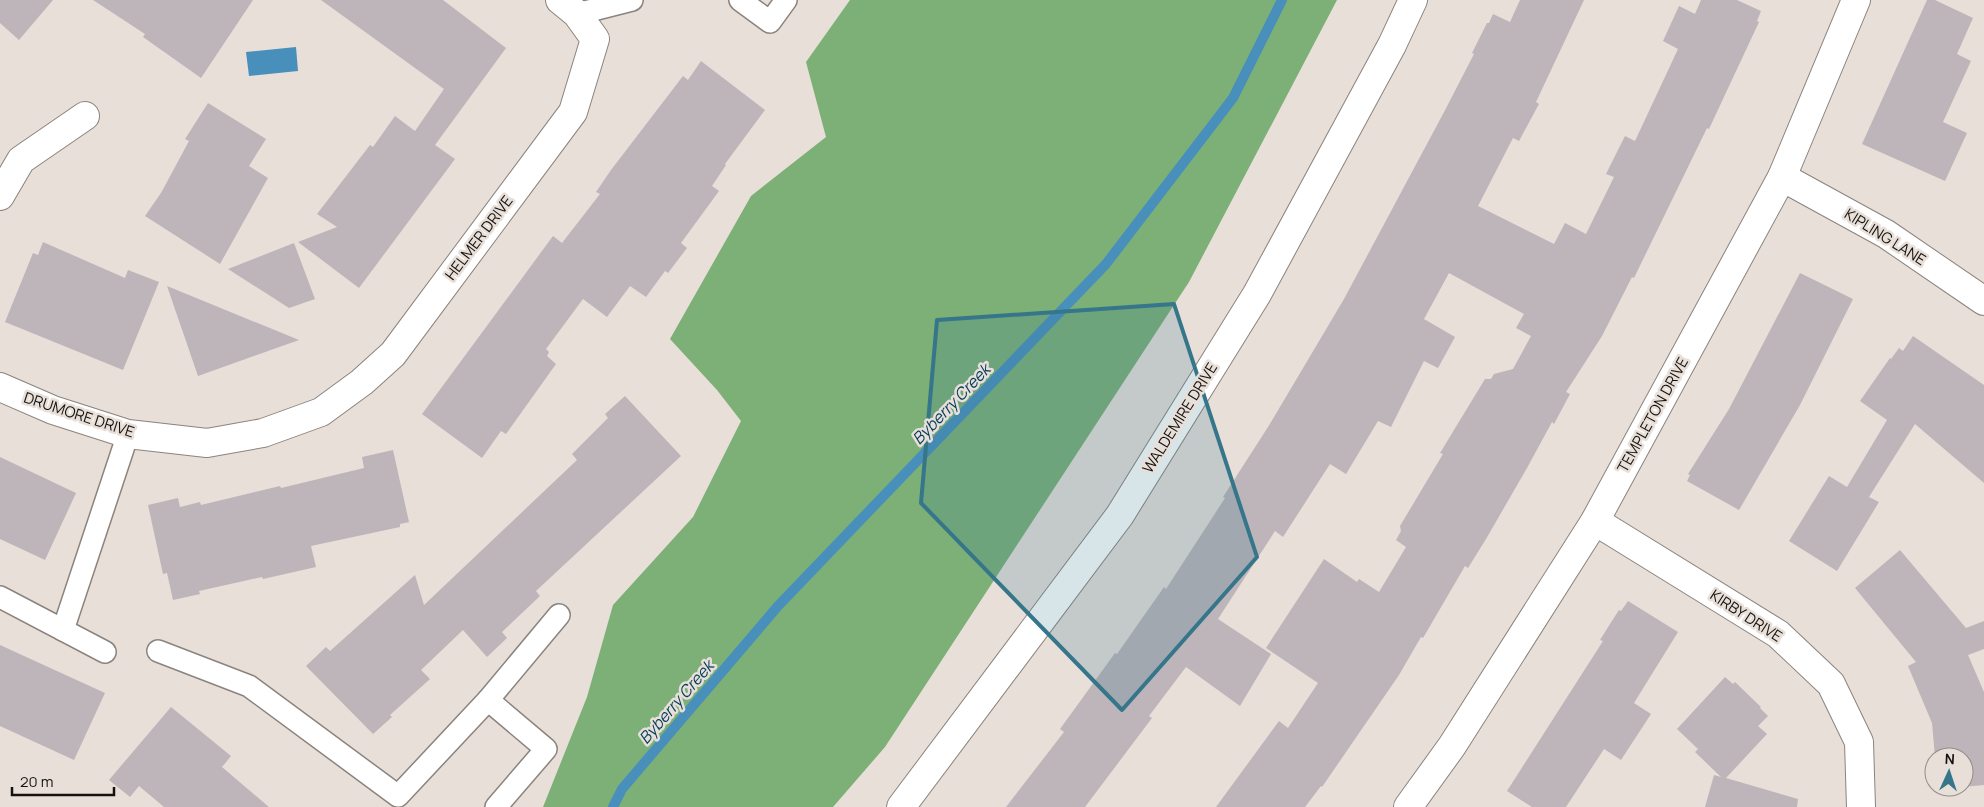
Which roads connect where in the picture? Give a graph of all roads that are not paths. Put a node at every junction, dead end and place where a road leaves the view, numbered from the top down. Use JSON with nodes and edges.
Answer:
{"nodes":[{"id":1,"x":632,"y":0,"type":"edge"},
{"id":2,"x":740,"y":0,"type":"edge"},
{"id":3,"x":786,"y":0,"type":"edge"},
{"id":4,"x":1413,"y":0,"type":"edge"},
{"id":5,"x":1856,"y":0,"type":"edge"},
{"id":6,"x":568,"y":7,"type":"edge"},
{"id":7,"x":85,"y":116,"type":"dead end"},
{"id":8,"x":1782,"y":177,"type":"junction"},
{"id":9,"x":0,"y":196,"type":"edge"},
{"id":10,"x":1984,"y":301,"type":"edge"},
{"id":11,"x":0,"y":388,"type":"edge"},
{"id":12,"x":332,"y":404,"type":"joint"},
{"id":13,"x":128,"y":434,"type":"junction"},
{"id":14,"x":1595,"y":521,"type":"junction"},
{"id":15,"x":0,"y":597,"type":"edge"},
{"id":16,"x":559,"y":615,"type":"dead end"},
{"id":17,"x":63,"y":630,"type":"junction"},
{"id":18,"x":158,"y":651,"type":"dead end"},
{"id":19,"x":105,"y":652,"type":"dead end"},
{"id":20,"x":488,"y":700,"type":"junction"},
{"id":21,"x":404,"y":802,"type":"edge"},
{"id":22,"x":496,"y":807,"type":"edge"},
{"id":23,"x":901,"y":807,"type":"edge"},
{"id":24,"x":1408,"y":807,"type":"edge"},
{"id":25,"x":1862,"y":807,"type":"edge"}],
"edges":[{"from":1,"to":6,"type":"lane"},
{"from":2,"to":3,"type":"lane"},
{"from":4,"to":23,"type":"street","name":"WALDEMIRE DRIVE"},
{"from":5,"to":8,"type":"street","name":"TEMPLETON DRIVE"},
{"from":6,"to":12,"type":"street","name":"HELMER DRIVE"},
{"from":7,"to":9,"type":"street"},
{"from":8,"to":10,"type":"street","name":"KIPLING LANE"},
{"from":8,"to":14,"type":"street","name":"TEMPLETON DRIVE"},
{"from":11,"to":13,"type":"street","name":"DRUMORE DRIVE"},
{"from":12,"to":13,"type":"street","name":"DRUMORE DRIVE"},
{"from":13,"to":17,"type":"lane"},
{"from":14,"to":24,"type":"street","name":"TEMPLETON DRIVE"},
{"from":14,"to":25,"type":"street","name":"KIRBY DRIVE"},
{"from":15,"to":17,"type":"lane"},
{"from":16,"to":20,"type":"lane"},
{"from":17,"to":19,"type":"lane"},
{"from":18,"to":21,"type":"lane"},
{"from":20,"to":21,"type":"lane"},
{"from":20,"to":22,"type":"lane"}]}
